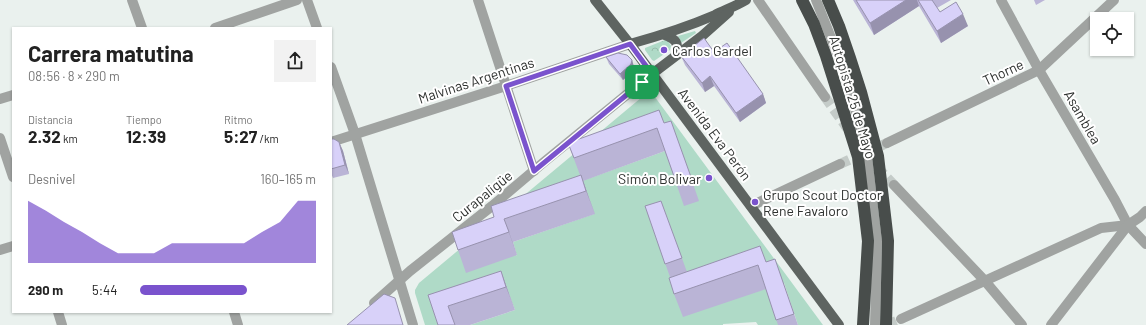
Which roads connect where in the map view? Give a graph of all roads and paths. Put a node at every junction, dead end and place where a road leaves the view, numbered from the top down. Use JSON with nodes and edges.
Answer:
{"nodes":[{"id":1,"x":132,"y":0,"type":"edge"},
{"id":2,"x":297,"y":0,"type":"edge"},
{"id":3,"x":307,"y":0,"type":"edge"},
{"id":4,"x":478,"y":0,"type":"edge"},
{"id":5,"x":595,"y":0,"type":"edge"},
{"id":6,"x":758,"y":0,"type":"edge"},
{"id":7,"x":802,"y":0,"type":"edge"},
{"id":8,"x":816,"y":0,"type":"edge"},
{"id":9,"x":828,"y":0,"type":"edge"},
{"id":10,"x":1001,"y":0,"type":"edge"},
{"id":11,"x":1114,"y":0,"type":"edge"},
{"id":12,"x":741,"y":3,"type":"edge"},
{"id":13,"x":142,"y":27,"type":"edge"},
{"id":14,"x":218,"y":27,"type":"edge"},
{"id":15,"x":317,"y":27,"type":"edge"},
{"id":16,"x":665,"y":34,"type":"junction"},
{"id":17,"x":630,"y":44,"type":"junction"},
{"id":18,"x":676,"y":55,"type":"junction"},
{"id":19,"x":332,"y":70,"type":"edge"},
{"id":20,"x":1039,"y":70,"type":"junction"},
{"id":21,"x":652,"y":74,"type":"junction"},
{"id":22,"x":506,"y":86,"type":"junction"},
{"id":23,"x":12,"y":95,"type":"edge"},
{"id":24,"x":825,"y":97,"type":"tunnel mouth"},
{"id":25,"x":0,"y":99,"type":"edge"},
{"id":26,"x":355,"y":134,"type":"junction"},
{"id":27,"x":0,"y":138,"type":"edge"},
{"id":28,"x":332,"y":142,"type":"edge"},
{"id":29,"x":887,"y":143,"type":"tunnel mouth"},
{"id":30,"x":840,"y":164,"type":"tunnel mouth"},
{"id":31,"x":534,"y":171,"type":"junction"},
{"id":32,"x":12,"y":174,"type":"edge"},
{"id":33,"x":894,"y":185,"type":"tunnel mouth"},
{"id":34,"x":751,"y":206,"type":"junction"},
{"id":35,"x":1146,"y":211,"type":"edge"},
{"id":36,"x":1128,"y":225,"type":"junction"},
{"id":37,"x":1146,"y":244,"type":"edge"},
{"id":38,"x":12,"y":246,"type":"edge"},
{"id":39,"x":0,"y":250,"type":"edge"},
{"id":40,"x":399,"y":281,"type":"junction"},
{"id":41,"x":985,"y":281,"type":"junction"},
{"id":42,"x":365,"y":310,"type":"edge"},
{"id":43,"x":58,"y":313,"type":"edge"},
{"id":44,"x":234,"y":313,"type":"edge"},
{"id":45,"x":901,"y":319,"type":"tunnel mouth"},
{"id":46,"x":62,"y":325,"type":"edge"},
{"id":47,"x":238,"y":325,"type":"edge"},
{"id":48,"x":412,"y":325,"type":"edge"},
{"id":49,"x":839,"y":325,"type":"edge"},
{"id":50,"x":863,"y":325,"type":"edge"},
{"id":51,"x":875,"y":325,"type":"edge"},
{"id":52,"x":886,"y":325,"type":"edge"},
{"id":53,"x":1022,"y":325,"type":"edge"},
{"id":54,"x":1051,"y":325,"type":"edge"}],
"edges":[{"from":1,"to":13,"type":"street"},
{"from":2,"to":14,"type":"street"},
{"from":3,"to":15,"type":"street"},
{"from":4,"to":22,"type":"street"},
{"from":5,"to":17,"type":"main road","name":"Avenida Eva Perón"},
{"from":6,"to":24,"type":"street"},
{"from":7,"to":50,"type":"highway","name":"Autopista 25 de Mayo","bridge":true},
{"from":8,"to":51,"type":"street","bridge":true},
{"from":9,"to":52,"type":"highway","name":"Autopista 25 de Mayo","bridge":true},
{"from":10,"to":20,"type":"street","name":"Asamblea"},
{"from":11,"to":20,"type":"street","name":"Thorne"},
{"from":12,"to":16,"type":"main road"},
{"from":12,"to":18,"type":"main road"},
{"from":16,"to":17,"type":"main road"},
{"from":16,"to":18,"type":"main road"},
{"from":17,"to":21,"type":"main road","name":"Avenida Eva Perón"},
{"from":17,"to":22,"type":"street","name":"Malvinas Argentinas"},
{"from":18,"to":21,"type":"main road"},
{"from":19,"to":26,"type":"street"},
{"from":20,"to":29,"type":"street","name":"Thorne"},
{"from":20,"to":36,"type":"street","name":"Asamblea"},
{"from":21,"to":31,"type":"street","name":"Curapaligüe"},
{"from":21,"to":34,"type":"main road","name":"Avenida Eva Perón"},
{"from":22,"to":26,"type":"street","name":"Malvinas Argentinas"},
{"from":22,"to":31,"type":"street"},
{"from":23,"to":25,"type":"street"},
{"from":26,"to":28,"type":"street","name":"Malvinas Argentinas"},
{"from":26,"to":40,"type":"street"},
{"from":27,"to":32,"type":"street"},
{"from":30,"to":34,"type":"street"},
{"from":31,"to":40,"type":"street","name":"Curapaligüe"},
{"from":33,"to":41,"type":"street"},
{"from":34,"to":49,"type":"main road","name":"Avenida Eva Perón"},
{"from":35,"to":36,"type":"street"},
{"from":36,"to":37,"type":"street","name":"Asamblea"},
{"from":36,"to":41,"type":"street"},
{"from":36,"to":54,"type":"street"},
{"from":38,"to":39,"type":"street"},
{"from":40,"to":42,"type":"street","name":"Curapaligüe"},
{"from":40,"to":48,"type":"street"},
{"from":41,"to":45,"type":"street"},
{"from":41,"to":53,"type":"street"},
{"from":43,"to":46,"type":"street"},
{"from":44,"to":47,"type":"street"}]}
